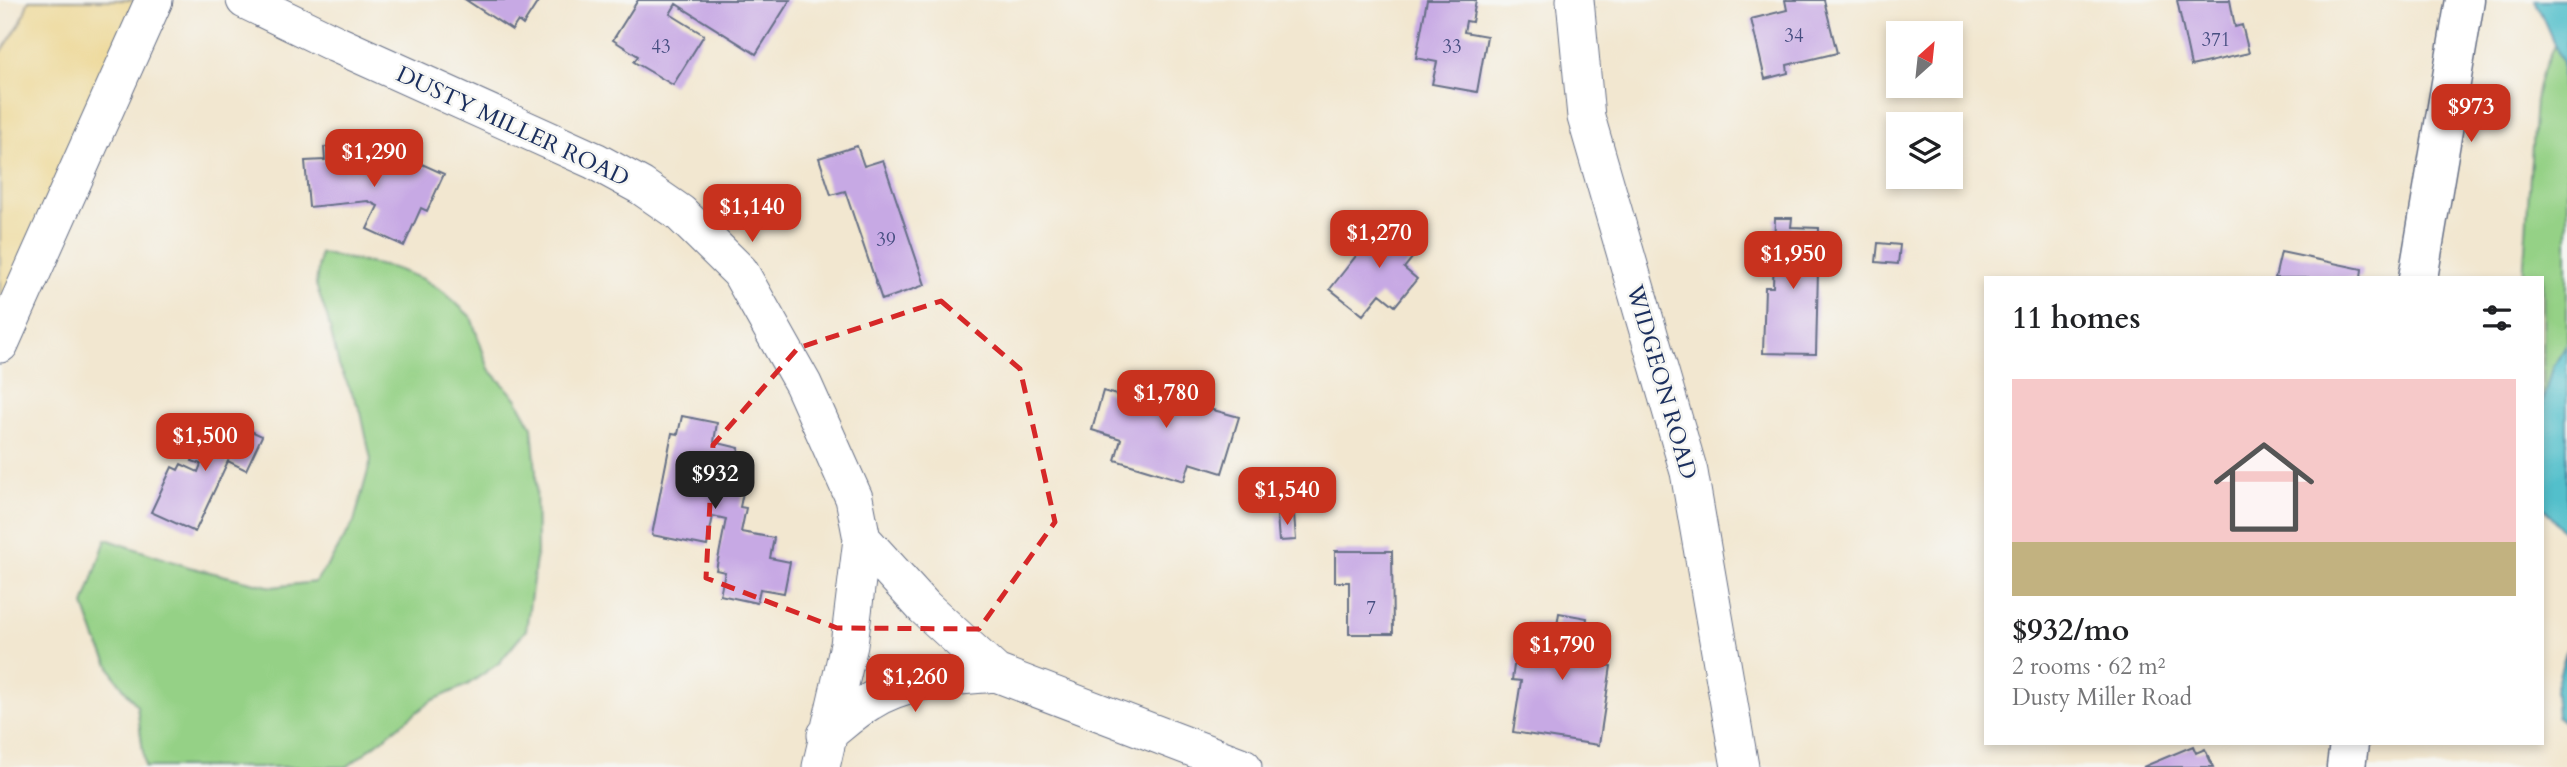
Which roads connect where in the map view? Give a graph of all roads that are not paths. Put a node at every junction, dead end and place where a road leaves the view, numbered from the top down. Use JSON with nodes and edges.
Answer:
{"nodes":[{"id":1,"x":155,"y":0,"type":"edge"},
{"id":2,"x":245,"y":0,"type":"edge"},
{"id":3,"x":1575,"y":0,"type":"edge"},
{"id":4,"x":2465,"y":0,"type":"edge"},
{"id":5,"x":2418,"y":276,"type":"edge"},
{"id":6,"x":0,"y":344,"type":"edge"},
{"id":7,"x":862,"y":539,"type":"junction"},
{"id":8,"x":996,"y":673,"type":"junction"},
{"id":9,"x":2349,"y":745,"type":"edge"},
{"id":10,"x":823,"y":751,"type":"edge"},
{"id":11,"x":1243,"y":767,"type":"edge"},
{"id":12,"x":1741,"y":767,"type":"edge"},
{"id":13,"x":2346,"y":767,"type":"edge"}],
"edges":[{"from":1,"to":6,"type":"street"},
{"from":2,"to":7,"type":"street","name":"DUSTY MILLER ROAD"},
{"from":3,"to":12,"type":"street","name":"WIDGEON ROAD"},
{"from":4,"to":5,"type":"main road"},
{"from":7,"to":8,"type":"street"},
{"from":7,"to":10,"type":"street","name":"DUSTY MILLER ROAD"},
{"from":8,"to":10,"type":"street"},
{"from":8,"to":11,"type":"street"},
{"from":9,"to":13,"type":"main road"}]}
